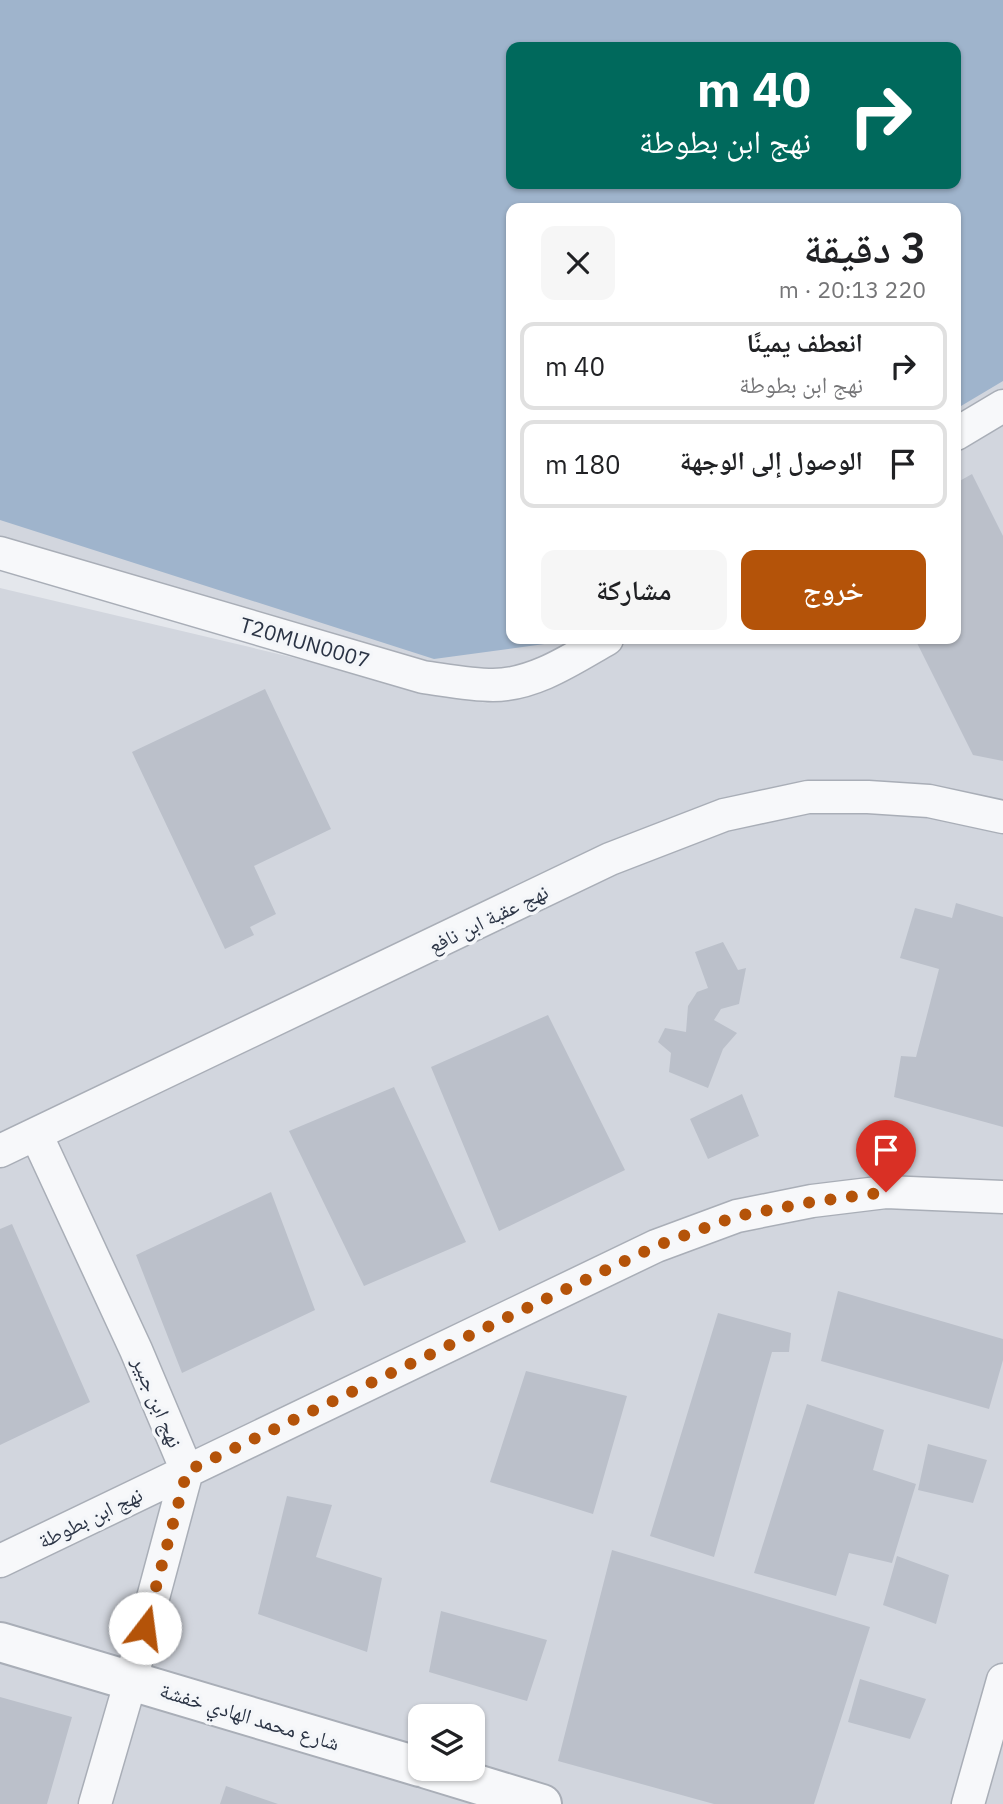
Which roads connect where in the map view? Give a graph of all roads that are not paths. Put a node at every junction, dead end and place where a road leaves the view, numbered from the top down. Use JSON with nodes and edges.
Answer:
{"nodes":[{"id":1,"x":1003,"y":406,"type":"edge"},
{"id":2,"x":961,"y":430,"type":"edge"},
{"id":3,"x":0,"y":553,"type":"edge"},
{"id":4,"x":598,"y":644,"type":"edge"},
{"id":5,"x":1003,"y":817,"type":"edge"},
{"id":6,"x":36,"y":1134,"type":"junction"},
{"id":7,"x":0,"y":1152,"type":"edge"},
{"id":8,"x":1003,"y":1197,"type":"edge"},
{"id":9,"x":187,"y":1471,"type":"junction"},
{"id":10,"x":0,"y":1561,"type":"edge"},
{"id":11,"x":0,"y":1642,"type":"edge"},
{"id":12,"x":131,"y":1680,"type":"junction"},
{"id":13,"x":1003,"y":1680,"type":"edge"},
{"id":14,"x":408,"y":1763,"type":"edge"},
{"id":15,"x":466,"y":1781,"type":"edge"},
{"id":16,"x":95,"y":1804,"type":"edge"},
{"id":17,"x":542,"y":1804,"type":"edge"},
{"id":18,"x":968,"y":1804,"type":"edge"}],
"edges":[{"from":1,"to":2,"type":"street"},
{"from":3,"to":4,"type":"street","name":"T20MUN0007"},
{"from":5,"to":6,"type":"street","name":"نهج عقبة ابن نافع"},
{"from":6,"to":7,"type":"street","name":"نهج عقبة ابن نافع"},
{"from":6,"to":9,"type":"street","name":"نهج ابن جبير"},
{"from":8,"to":9,"type":"street","name":"نهج ابن بطوطة"},
{"from":9,"to":10,"type":"street","name":"نهج ابن بطوطة"},
{"from":9,"to":12,"type":"street","name":"نهج ابن جبير"},
{"from":11,"to":12,"type":"street","name":"شارع محمد الهادي خفشة"},
{"from":12,"to":14,"type":"street","name":"شارع محمد الهادي خفشة"},
{"from":12,"to":16,"type":"street","name":"نهج ابن جبير"},
{"from":13,"to":18,"type":"street"},
{"from":15,"to":17,"type":"street"}]}
